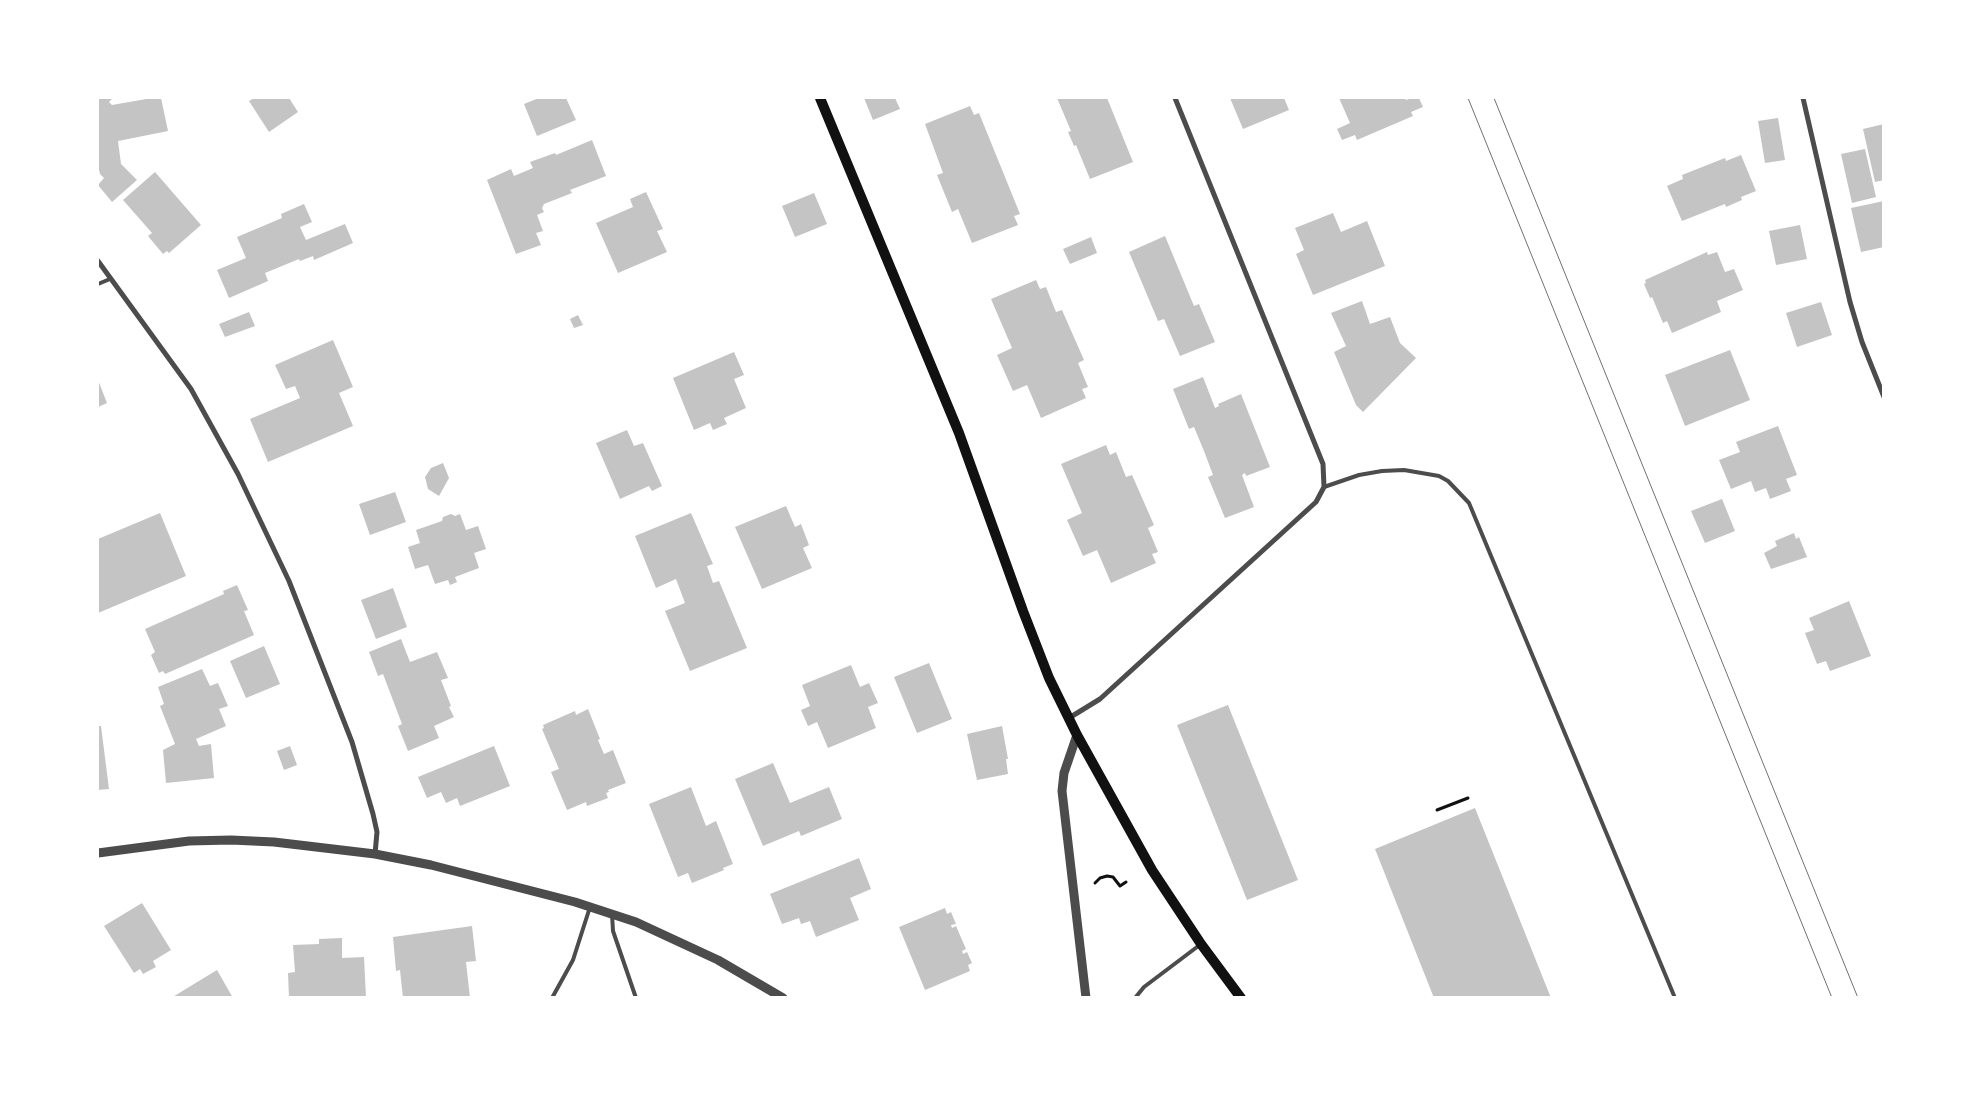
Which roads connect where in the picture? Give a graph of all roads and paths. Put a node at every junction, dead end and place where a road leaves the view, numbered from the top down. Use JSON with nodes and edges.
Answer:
{"nodes":[{"id":1,"x":820,"y":98,"type":"edge"},
{"id":2,"x":1175,"y":98,"type":"edge"},
{"id":3,"x":1803,"y":98,"type":"edge"},
{"id":4,"x":98,"y":261,"type":"edge"},
{"id":5,"x":110,"y":279,"type":"junction"},
{"id":6,"x":98,"y":284,"type":"edge"},
{"id":7,"x":1884,"y":397,"type":"edge"},
{"id":8,"x":1324,"y":487,"type":"junction"},
{"id":9,"x":1069,"y":719,"type":"junction"},
{"id":10,"x":1077,"y":735,"type":"junction"},
{"id":11,"x":1468,"y":798,"type":"dead end"},
{"id":12,"x":1437,"y":810,"type":"dead end"},
{"id":13,"x":98,"y":853,"type":"edge"},
{"id":14,"x":375,"y":854,"type":"junction"},
{"id":15,"x":1126,"y":882,"type":"dead end"},
{"id":16,"x":1094,"y":889,"type":"dead end"},
{"id":17,"x":590,"y":907,"type":"junction"},
{"id":18,"x":612,"y":914,"type":"junction"},
{"id":19,"x":1201,"y":944,"type":"junction"},
{"id":20,"x":552,"y":998,"type":"edge"},
{"id":21,"x":636,"y":998,"type":"edge"},
{"id":22,"x":783,"y":998,"type":"edge"},
{"id":23,"x":1086,"y":998,"type":"edge"},
{"id":24,"x":1135,"y":998,"type":"edge"},
{"id":25,"x":1241,"y":998,"type":"edge"},
{"id":26,"x":1675,"y":998,"type":"edge"}],
"edges":[{"from":1,"to":9,"type":"main road"},
{"from":2,"to":8,"type":"street"},
{"from":3,"to":7,"type":"street"},
{"from":4,"to":5,"type":"street"},
{"from":5,"to":6,"type":"lane"},
{"from":5,"to":14,"type":"street"},
{"from":8,"to":9,"type":"street"},
{"from":8,"to":26,"type":"lane"},
{"from":9,"to":10,"type":"main road"},
{"from":10,"to":19,"type":"main road"},
{"from":10,"to":23,"type":"street"},
{"from":11,"to":12,"type":"path"},
{"from":13,"to":14,"type":"street"},
{"from":14,"to":17,"type":"street"},
{"from":15,"to":16,"type":"path"},
{"from":17,"to":18,"type":"street"},
{"from":17,"to":20,"type":"lane"},
{"from":18,"to":21,"type":"lane"},
{"from":18,"to":22,"type":"street"},
{"from":19,"to":24,"type":"lane"},
{"from":19,"to":25,"type":"main road"}]}
